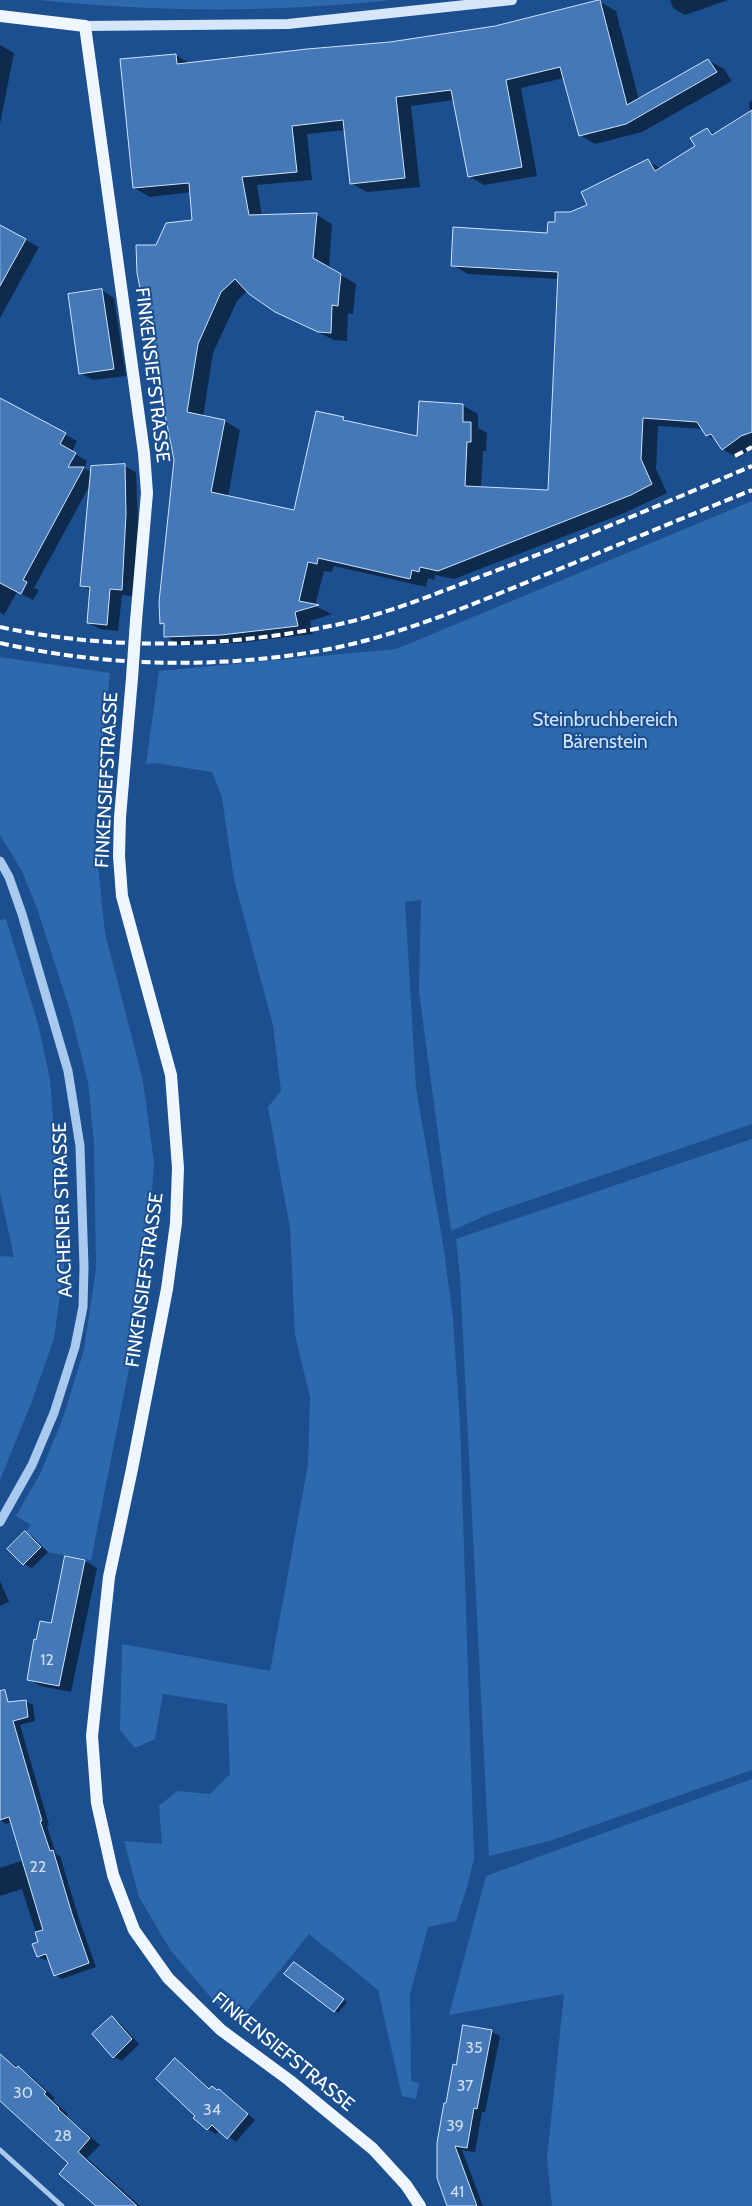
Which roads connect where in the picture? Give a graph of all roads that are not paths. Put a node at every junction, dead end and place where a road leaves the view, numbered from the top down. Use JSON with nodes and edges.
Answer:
{"nodes":[{"id":1,"x":512,"y":0,"type":"edge"},
{"id":2,"x":0,"y":16,"type":"edge"},
{"id":3,"x":85,"y":26,"type":"junction"},
{"id":4,"x":0,"y":862,"type":"edge"},
{"id":5,"x":0,"y":1522,"type":"edge"},
{"id":6,"x":0,"y":2150,"type":"edge"},
{"id":7,"x":62,"y":2206,"type":"edge"},
{"id":8,"x":420,"y":2206,"type":"edge"}],
"edges":[{"from":1,"to":3,"type":"main road"},
{"from":2,"to":3,"type":"main road"},
{"from":3,"to":8,"type":"main road","name":"FINKENSIEFSTRASSE","bridge":true},
{"from":4,"to":5,"type":"street","name":"AACHENER STRASSE"},
{"from":6,"to":7,"type":"street"}]}
